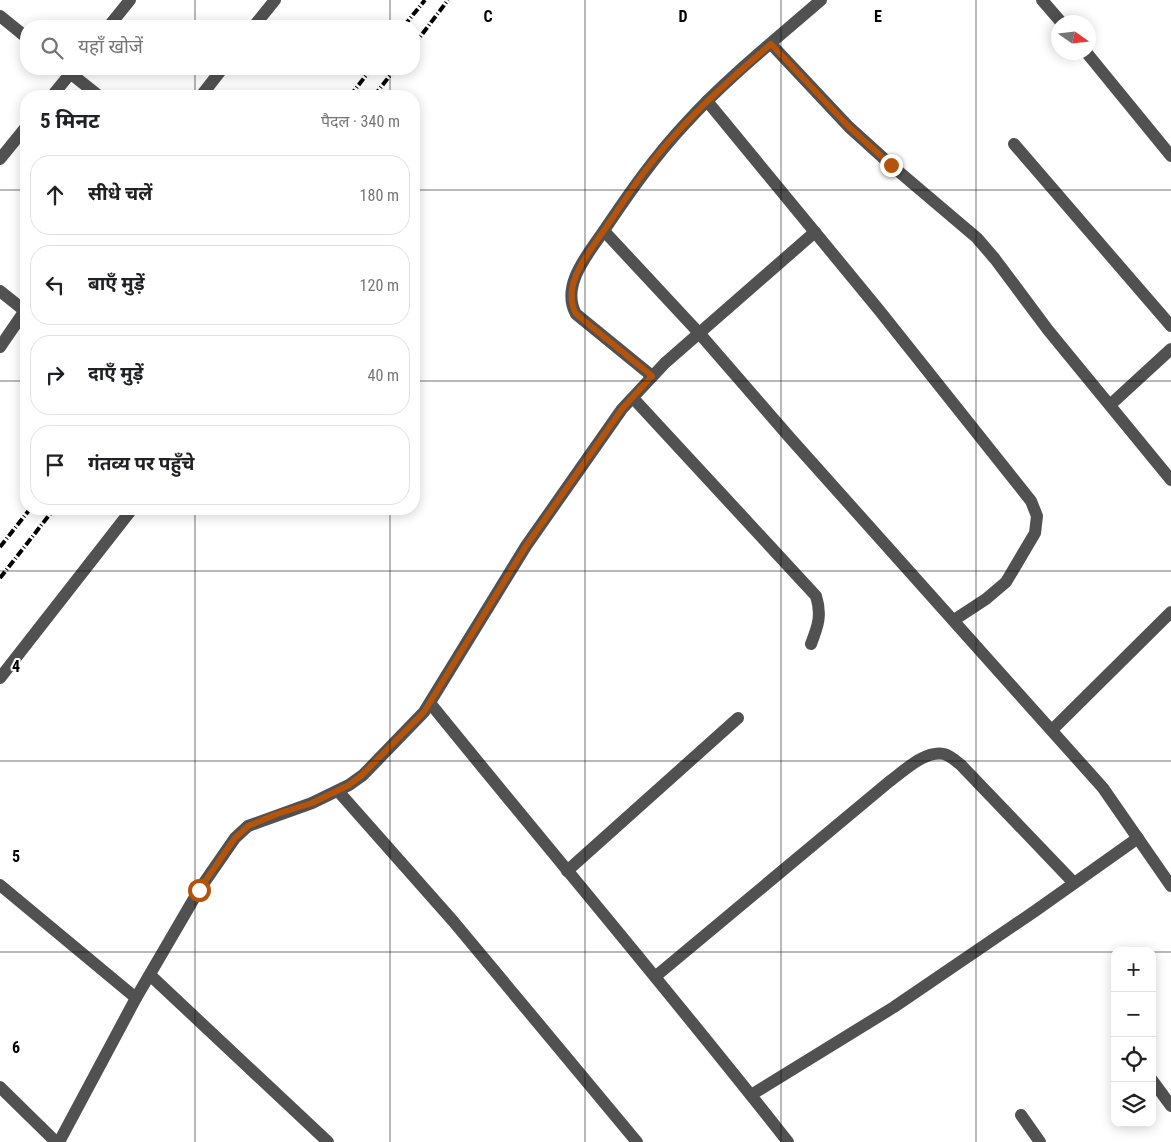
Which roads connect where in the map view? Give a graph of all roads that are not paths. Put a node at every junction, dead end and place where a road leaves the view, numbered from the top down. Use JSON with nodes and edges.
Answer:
{"nodes":[{"id":1,"x":130,"y":0,"type":"edge"},
{"id":2,"x":274,"y":0,"type":"edge"},
{"id":3,"x":821,"y":0,"type":"edge"},
{"id":4,"x":1042,"y":0,"type":"edge"},
{"id":5,"x":1055,"y":15,"type":"edge"},
{"id":6,"x":0,"y":16,"type":"edge"},
{"id":7,"x":114,"y":20,"type":"edge"},
{"id":8,"x":259,"y":20,"type":"edge"},
{"id":9,"x":20,"y":32,"type":"edge"},
{"id":10,"x":771,"y":44,"type":"junction"},
{"id":11,"x":1093,"y":60,"type":"edge"},
{"id":12,"x":67,"y":75,"type":"edge"},
{"id":13,"x":76,"y":75,"type":"edge"},
{"id":14,"x":217,"y":75,"type":"edge"},
{"id":15,"x":56,"y":90,"type":"edge"},
{"id":16,"x":92,"y":90,"type":"edge"},
{"id":17,"x":206,"y":90,"type":"edge"},
{"id":18,"x":708,"y":102,"type":"junction"},
{"id":19,"x":20,"y":134,"type":"edge"},
{"id":20,"x":1014,"y":144,"type":"dead end"},
{"id":21,"x":1171,"y":156,"type":"edge"},
{"id":22,"x":0,"y":159,"type":"edge"},
{"id":23,"x":604,"y":231,"type":"junction"},
{"id":24,"x":815,"y":232,"type":"junction"},
{"id":25,"x":0,"y":291,"type":"edge"},
{"id":26,"x":20,"y":306,"type":"edge"},
{"id":27,"x":20,"y":319,"type":"edge"},
{"id":28,"x":1171,"y":326,"type":"edge"},
{"id":29,"x":699,"y":333,"type":"junction"},
{"id":30,"x":0,"y":347,"type":"edge"},
{"id":31,"x":1171,"y":349,"type":"edge"},
{"id":32,"x":652,"y":376,"type":"junction"},
{"id":33,"x":633,"y":398,"type":"junction"},
{"id":34,"x":1110,"y":406,"type":"junction"},
{"id":35,"x":1171,"y":480,"type":"edge"},
{"id":36,"x":127,"y":515,"type":"edge"},
{"id":37,"x":1171,"y":612,"type":"edge"},
{"id":38,"x":954,"y":620,"type":"junction"},
{"id":39,"x":811,"y":644,"type":"dead end"},
{"id":40,"x":0,"y":678,"type":"edge"},
{"id":41,"x":430,"y":703,"type":"junction"},
{"id":42,"x":738,"y":718,"type":"dead end"},
{"id":43,"x":1052,"y":730,"type":"junction"},
{"id":44,"x":338,"y":791,"type":"junction"},
{"id":45,"x":1138,"y":838,"type":"junction"},
{"id":46,"x":567,"y":871,"type":"junction"},
{"id":47,"x":1074,"y":883,"type":"junction"},
{"id":48,"x":0,"y":885,"type":"edge"},
{"id":49,"x":1171,"y":886,"type":"edge"},
{"id":50,"x":150,"y":975,"type":"junction"},
{"id":51,"x":656,"y":976,"type":"junction"},
{"id":52,"x":136,"y":998,"type":"junction"},
{"id":53,"x":1153,"y":1082,"type":"edge"},
{"id":54,"x":0,"y":1087,"type":"edge"},
{"id":55,"x":751,"y":1095,"type":"junction"},
{"id":56,"x":1171,"y":1106,"type":"edge"},
{"id":57,"x":1021,"y":1115,"type":"dead end"},
{"id":58,"x":58,"y":1142,"type":"edge"},
{"id":59,"x":328,"y":1142,"type":"edge"},
{"id":60,"x":637,"y":1142,"type":"edge"},
{"id":61,"x":788,"y":1142,"type":"edge"},
{"id":62,"x":1040,"y":1142,"type":"edge"}],
"edges":[{"from":1,"to":7,"type":"street"},
{"from":2,"to":8,"type":"street"},
{"from":3,"to":10,"type":"street"},
{"from":4,"to":5,"type":"street"},
{"from":6,"to":9,"type":"street"},
{"from":10,"to":18,"type":"street"},
{"from":10,"to":34,"type":"street"},
{"from":11,"to":21,"type":"street"},
{"from":12,"to":15,"type":"street"},
{"from":13,"to":16,"type":"street"},
{"from":14,"to":17,"type":"street"},
{"from":18,"to":23,"type":"street"},
{"from":18,"to":24,"type":"street"},
{"from":19,"to":22,"type":"street"},
{"from":20,"to":28,"type":"street"},
{"from":23,"to":29,"type":"street"},
{"from":23,"to":32,"type":"street"},
{"from":24,"to":29,"type":"street"},
{"from":24,"to":38,"type":"street"},
{"from":25,"to":26,"type":"street"},
{"from":27,"to":30,"type":"street"},
{"from":29,"to":32,"type":"street"},
{"from":29,"to":38,"type":"street"},
{"from":31,"to":34,"type":"street"},
{"from":32,"to":33,"type":"street"},
{"from":33,"to":39,"type":"street"},
{"from":33,"to":41,"type":"street"},
{"from":34,"to":35,"type":"street"},
{"from":36,"to":40,"type":"street"},
{"from":37,"to":43,"type":"street"},
{"from":38,"to":43,"type":"street"},
{"from":41,"to":44,"type":"street"},
{"from":41,"to":46,"type":"street"},
{"from":42,"to":46,"type":"street"},
{"from":43,"to":45,"type":"street"},
{"from":44,"to":50,"type":"street"},
{"from":44,"to":60,"type":"street"},
{"from":45,"to":47,"type":"street"},
{"from":45,"to":49,"type":"street"},
{"from":46,"to":51,"type":"street"},
{"from":47,"to":51,"type":"street"},
{"from":47,"to":55,"type":"street"},
{"from":48,"to":52,"type":"street"},
{"from":50,"to":52,"type":"street"},
{"from":50,"to":59,"type":"street"},
{"from":51,"to":55,"type":"street"},
{"from":52,"to":58,"type":"street"},
{"from":53,"to":56,"type":"street"},
{"from":54,"to":58,"type":"street"},
{"from":55,"to":61,"type":"street"},
{"from":57,"to":62,"type":"street"}]}
